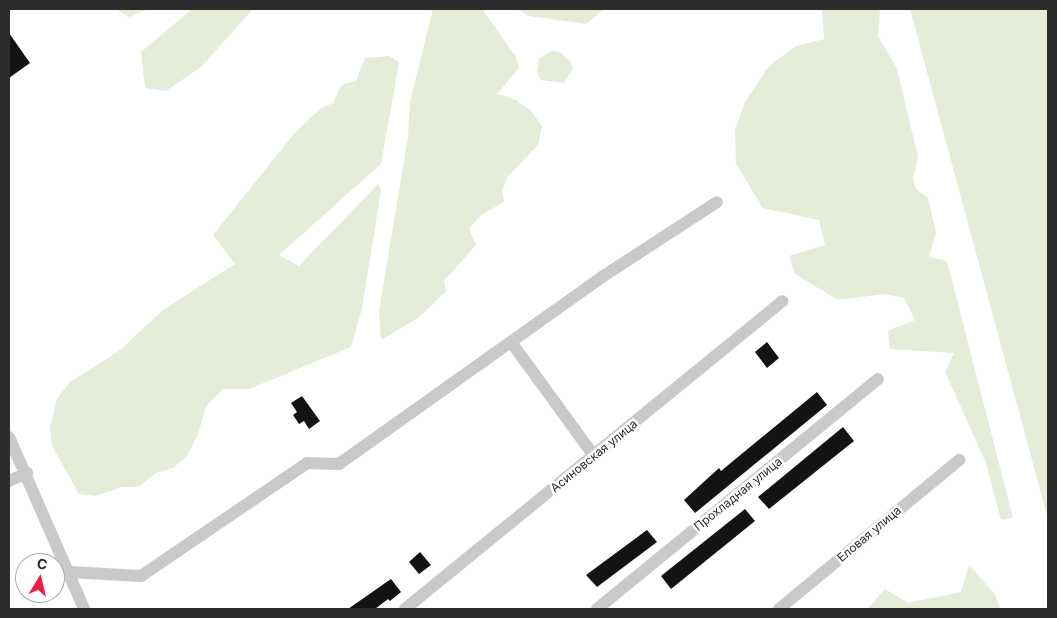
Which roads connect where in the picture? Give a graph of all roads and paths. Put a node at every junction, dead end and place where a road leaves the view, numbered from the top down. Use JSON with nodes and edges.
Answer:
{"nodes":[{"id":1,"x":717,"y":202,"type":"dead end"},
{"id":2,"x":782,"y":301,"type":"dead end"},
{"id":3,"x":511,"y":342,"type":"junction"},
{"id":4,"x":878,"y":379,"type":"dead end"},
{"id":5,"x":9,"y":437,"type":"edge"},
{"id":6,"x":594,"y":456,"type":"junction"},
{"id":7,"x":959,"y":460,"type":"dead end"},
{"id":8,"x":27,"y":473,"type":"junction"},
{"id":9,"x":9,"y":481,"type":"edge"},
{"id":10,"x":69,"y":572,"type":"junction"},
{"id":11,"x":84,"y":609,"type":"edge"},
{"id":12,"x":405,"y":609,"type":"edge"},
{"id":13,"x":597,"y":609,"type":"edge"},
{"id":14,"x":779,"y":609,"type":"edge"}],
"edges":[{"from":1,"to":3,"type":"street"},
{"from":2,"to":6,"type":"street","name":"Асиновская улица"},
{"from":3,"to":6,"type":"street"},
{"from":3,"to":10,"type":"street"},
{"from":4,"to":13,"type":"street","name":"Прохладная улица"},
{"from":5,"to":8,"type":"street"},
{"from":6,"to":12,"type":"street","name":"Асиновская улица"},
{"from":7,"to":14,"type":"street","name":"Еловая улица"},
{"from":8,"to":9,"type":"street"},
{"from":8,"to":10,"type":"street"},
{"from":10,"to":11,"type":"street"}]}
